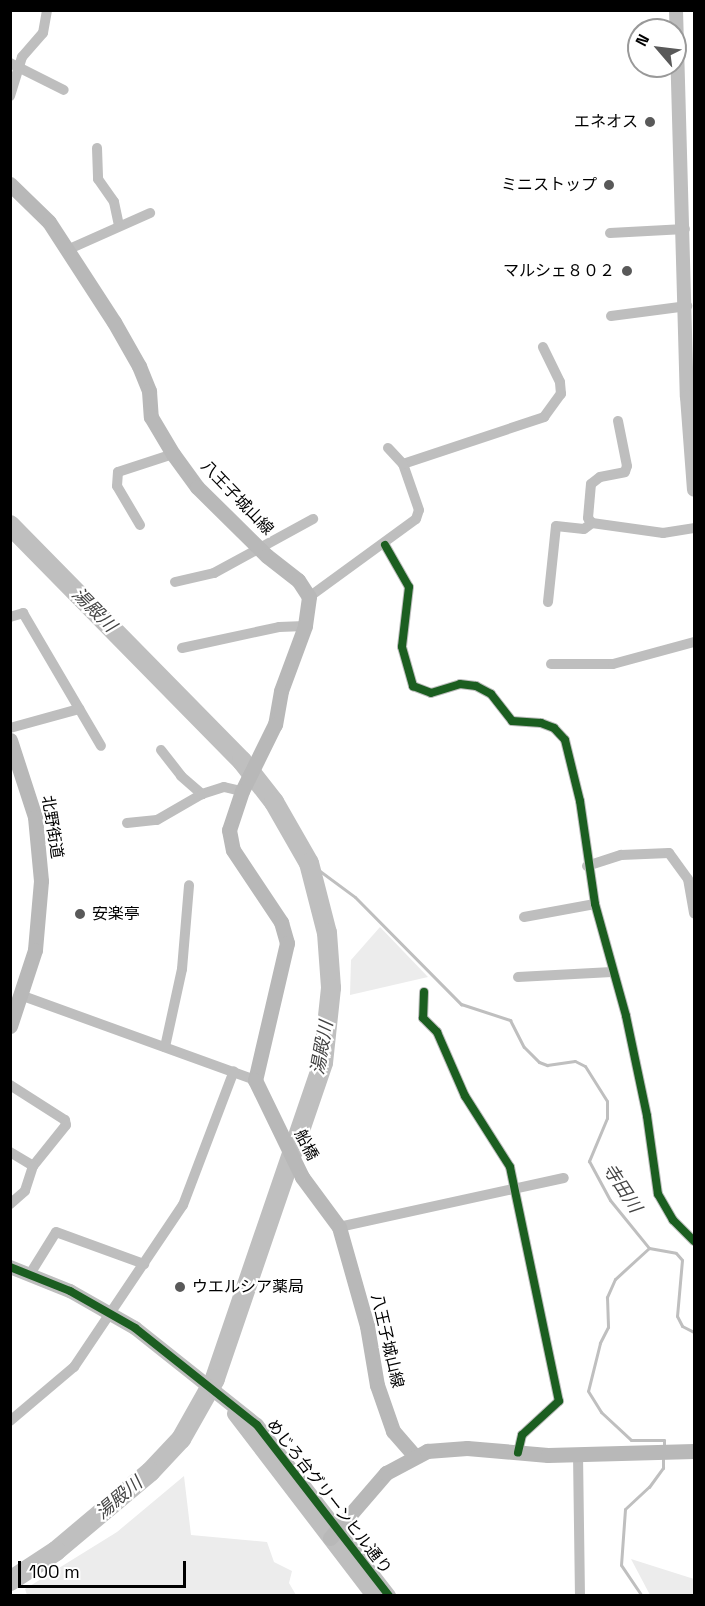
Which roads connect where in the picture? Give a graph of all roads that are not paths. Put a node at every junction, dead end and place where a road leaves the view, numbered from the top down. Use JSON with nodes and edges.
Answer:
{"nodes":[{"id":1,"x":46,"y":10,"type":"edge"},
{"id":2,"x":676,"y":10,"type":"edge"},
{"id":3,"x":15,"y":64,"type":"edge"},
{"id":4,"x":64,"y":90,"type":"dead end"},
{"id":5,"x":10,"y":96,"type":"edge"},
{"id":6,"x":97,"y":148,"type":"dead end"},
{"id":7,"x":10,"y":184,"type":"edge"},
{"id":8,"x":150,"y":213,"type":"dead end"},
{"id":9,"x":119,"y":225,"type":"junction"},
{"id":10,"x":690,"y":229,"type":"edge"},
{"id":11,"x":610,"y":233,"type":"dead end"},
{"id":12,"x":67,"y":250,"type":"junction"},
{"id":13,"x":687,"y":306,"type":"junction"},
{"id":14,"x":611,"y":316,"type":"dead end"},
{"id":15,"x":543,"y":347,"type":"dead end"},
{"id":16,"x":691,"y":397,"type":"edge"},
{"id":17,"x":618,"y":421,"type":"dead end"},
{"id":18,"x":388,"y":448,"type":"dead end"},
{"id":19,"x":173,"y":454,"type":"junction"},
{"id":20,"x":403,"y":464,"type":"junction"},
{"id":21,"x":694,"y":490,"type":"edge"},
{"id":22,"x":312,"y":519,"type":"dead end"},
{"id":23,"x":592,"y":523,"type":"junction"},
{"id":24,"x":140,"y":525,"type":"dead end"},
{"id":25,"x":694,"y":528,"type":"edge"},
{"id":26,"x":385,"y":545,"type":"junction"},
{"id":27,"x":258,"y":547,"type":"junction"},
{"id":28,"x":175,"y":582,"type":"dead end"},
{"id":29,"x":309,"y":597,"type":"junction"},
{"id":30,"x":548,"y":602,"type":"dead end"},
{"id":31,"x":10,"y":617,"type":"edge"},
{"id":32,"x":305,"y":626,"type":"junction"},
{"id":33,"x":694,"y":642,"type":"edge"},
{"id":34,"x":182,"y":648,"type":"dead end"},
{"id":35,"x":551,"y":664,"type":"dead end"},
{"id":36,"x":79,"y":708,"type":"junction"},
{"id":37,"x":10,"y":728,"type":"edge"},
{"id":38,"x":10,"y":740,"type":"edge"},
{"id":39,"x":101,"y":746,"type":"dead end"},
{"id":40,"x":161,"y":750,"type":"dead end"},
{"id":41,"x":242,"y":791,"type":"junction"},
{"id":42,"x":202,"y":794,"type":"junction"},
{"id":43,"x":127,"y":823,"type":"dead end"},
{"id":44,"x":587,"y":866,"type":"junction"},
{"id":45,"x":189,"y":885,"type":"dead end"},
{"id":46,"x":595,"y":904,"type":"junction"},
{"id":47,"x":694,"y":913,"type":"edge"},
{"id":48,"x":524,"y":917,"type":"dead end"},
{"id":49,"x":612,"y":972,"type":"junction"},
{"id":50,"x":518,"y":977,"type":"dead end"},
{"id":51,"x":424,"y":992,"type":"dead end"},
{"id":52,"x":23,"y":996,"type":"junction"},
{"id":53,"x":10,"y":1026,"type":"edge"},
{"id":54,"x":165,"y":1047,"type":"junction"},
{"id":55,"x":234,"y":1071,"type":"junction"},
{"id":56,"x":255,"y":1080,"type":"junction"},
{"id":57,"x":10,"y":1085,"type":"edge"},
{"id":58,"x":10,"y":1152,"type":"edge"},
{"id":59,"x":33,"y":1166,"type":"junction"},
{"id":60,"x":302,"y":1177,"type":"joint"},
{"id":61,"x":564,"y":1178,"type":"dead end"},
{"id":62,"x":514,"y":1189,"type":"junction"},
{"id":63,"x":10,"y":1204,"type":"edge"},
{"id":64,"x":339,"y":1227,"type":"junction"},
{"id":65,"x":694,"y":1242,"type":"edge"},
{"id":66,"x":144,"y":1264,"type":"junction"},
{"id":67,"x":10,"y":1267,"type":"edge"},
{"id":68,"x":30,"y":1274,"type":"junction"},
{"id":69,"x":110,"y":1312,"type":"junction"},
{"id":70,"x":10,"y":1421,"type":"edge"},
{"id":71,"x":694,"y":1451,"type":"edge"},
{"id":72,"x":518,"y":1453,"type":"junction"},
{"id":73,"x":578,"y":1454,"type":"junction"},
{"id":74,"x":414,"y":1455,"type":"junction"},
{"id":75,"x":335,"y":1534,"type":"junction"},
{"id":76,"x":374,"y":1596,"type":"edge"},
{"id":77,"x":389,"y":1596,"type":"edge"},
{"id":78,"x":580,"y":1596,"type":"edge"}],
"edges":[{"from":1,"to":3,"type":"street"},
{"from":2,"to":10,"type":"street"},
{"from":3,"to":4,"type":"street"},
{"from":3,"to":5,"type":"street"},
{"from":6,"to":9,"type":"street"},
{"from":7,"to":12,"type":"main road","name":"八王子城山線"},
{"from":8,"to":9,"type":"street"},
{"from":9,"to":12,"type":"street"},
{"from":10,"to":11,"type":"street"},
{"from":10,"to":13,"type":"street"},
{"from":12,"to":19,"type":"main road","name":"八王子城山線"},
{"from":13,"to":14,"type":"street"},
{"from":13,"to":16,"type":"street"},
{"from":15,"to":20,"type":"street"},
{"from":16,"to":21,"type":"street"},
{"from":17,"to":23,"type":"street"},
{"from":18,"to":20,"type":"street"},
{"from":19,"to":24,"type":"street"},
{"from":19,"to":27,"type":"main road","name":"八王子城山線"},
{"from":20,"to":26,"type":"street"},
{"from":22,"to":27,"type":"street"},
{"from":23,"to":25,"type":"street"},
{"from":23,"to":30,"type":"street"},
{"from":26,"to":29,"type":"street"},
{"from":26,"to":44,"type":"street"},
{"from":27,"to":28,"type":"street"},
{"from":27,"to":29,"type":"main road","name":"八王子城山線"},
{"from":29,"to":32,"type":"main road"},
{"from":31,"to":36,"type":"street"},
{"from":32,"to":34,"type":"street"},
{"from":32,"to":41,"type":"main road"},
{"from":33,"to":35,"type":"street"},
{"from":36,"to":37,"type":"street"},
{"from":36,"to":39,"type":"street"},
{"from":38,"to":52,"type":"main road","name":"北野街道"},
{"from":40,"to":42,"type":"street"},
{"from":41,"to":42,"type":"street"},
{"from":41,"to":56,"type":"main road"},
{"from":42,"to":43,"type":"street"},
{"from":44,"to":46,"type":"street"},
{"from":44,"to":47,"type":"street"},
{"from":45,"to":54,"type":"street"},
{"from":46,"to":48,"type":"street"},
{"from":46,"to":49,"type":"street"},
{"from":49,"to":50,"type":"street"},
{"from":49,"to":65,"type":"street"},
{"from":51,"to":62,"type":"street"},
{"from":52,"to":53,"type":"main road","name":"北野街道"},
{"from":52,"to":54,"type":"street"},
{"from":54,"to":55,"type":"street"},
{"from":55,"to":56,"type":"street"},
{"from":55,"to":66,"type":"street"},
{"from":56,"to":60,"type":"main road","name":"船橋"},
{"from":57,"to":59,"type":"street"},
{"from":58,"to":59,"type":"street"},
{"from":59,"to":63,"type":"street"},
{"from":60,"to":64,"type":"main road","name":"八王子城山線"},
{"from":61,"to":62,"type":"street"},
{"from":62,"to":64,"type":"street"},
{"from":62,"to":72,"type":"street"},
{"from":64,"to":74,"type":"main road","name":"八王子城山線"},
{"from":66,"to":68,"type":"street"},
{"from":66,"to":69,"type":"street"},
{"from":67,"to":68,"type":"street"},
{"from":68,"to":69,"type":"street"},
{"from":69,"to":70,"type":"street"},
{"from":69,"to":75,"type":"street","name":"めじろ台グリーンヒル通り"},
{"from":71,"to":73,"type":"main road"},
{"from":72,"to":73,"type":"main road"},
{"from":72,"to":74,"type":"main road"},
{"from":73,"to":78,"type":"street"},
{"from":74,"to":75,"type":"main road"},
{"from":75,"to":76,"type":"street","name":"めじろ台グリーンヒル通り"},
{"from":75,"to":77,"type":"street","name":"めじろ台グリーンヒル通り"}]}
